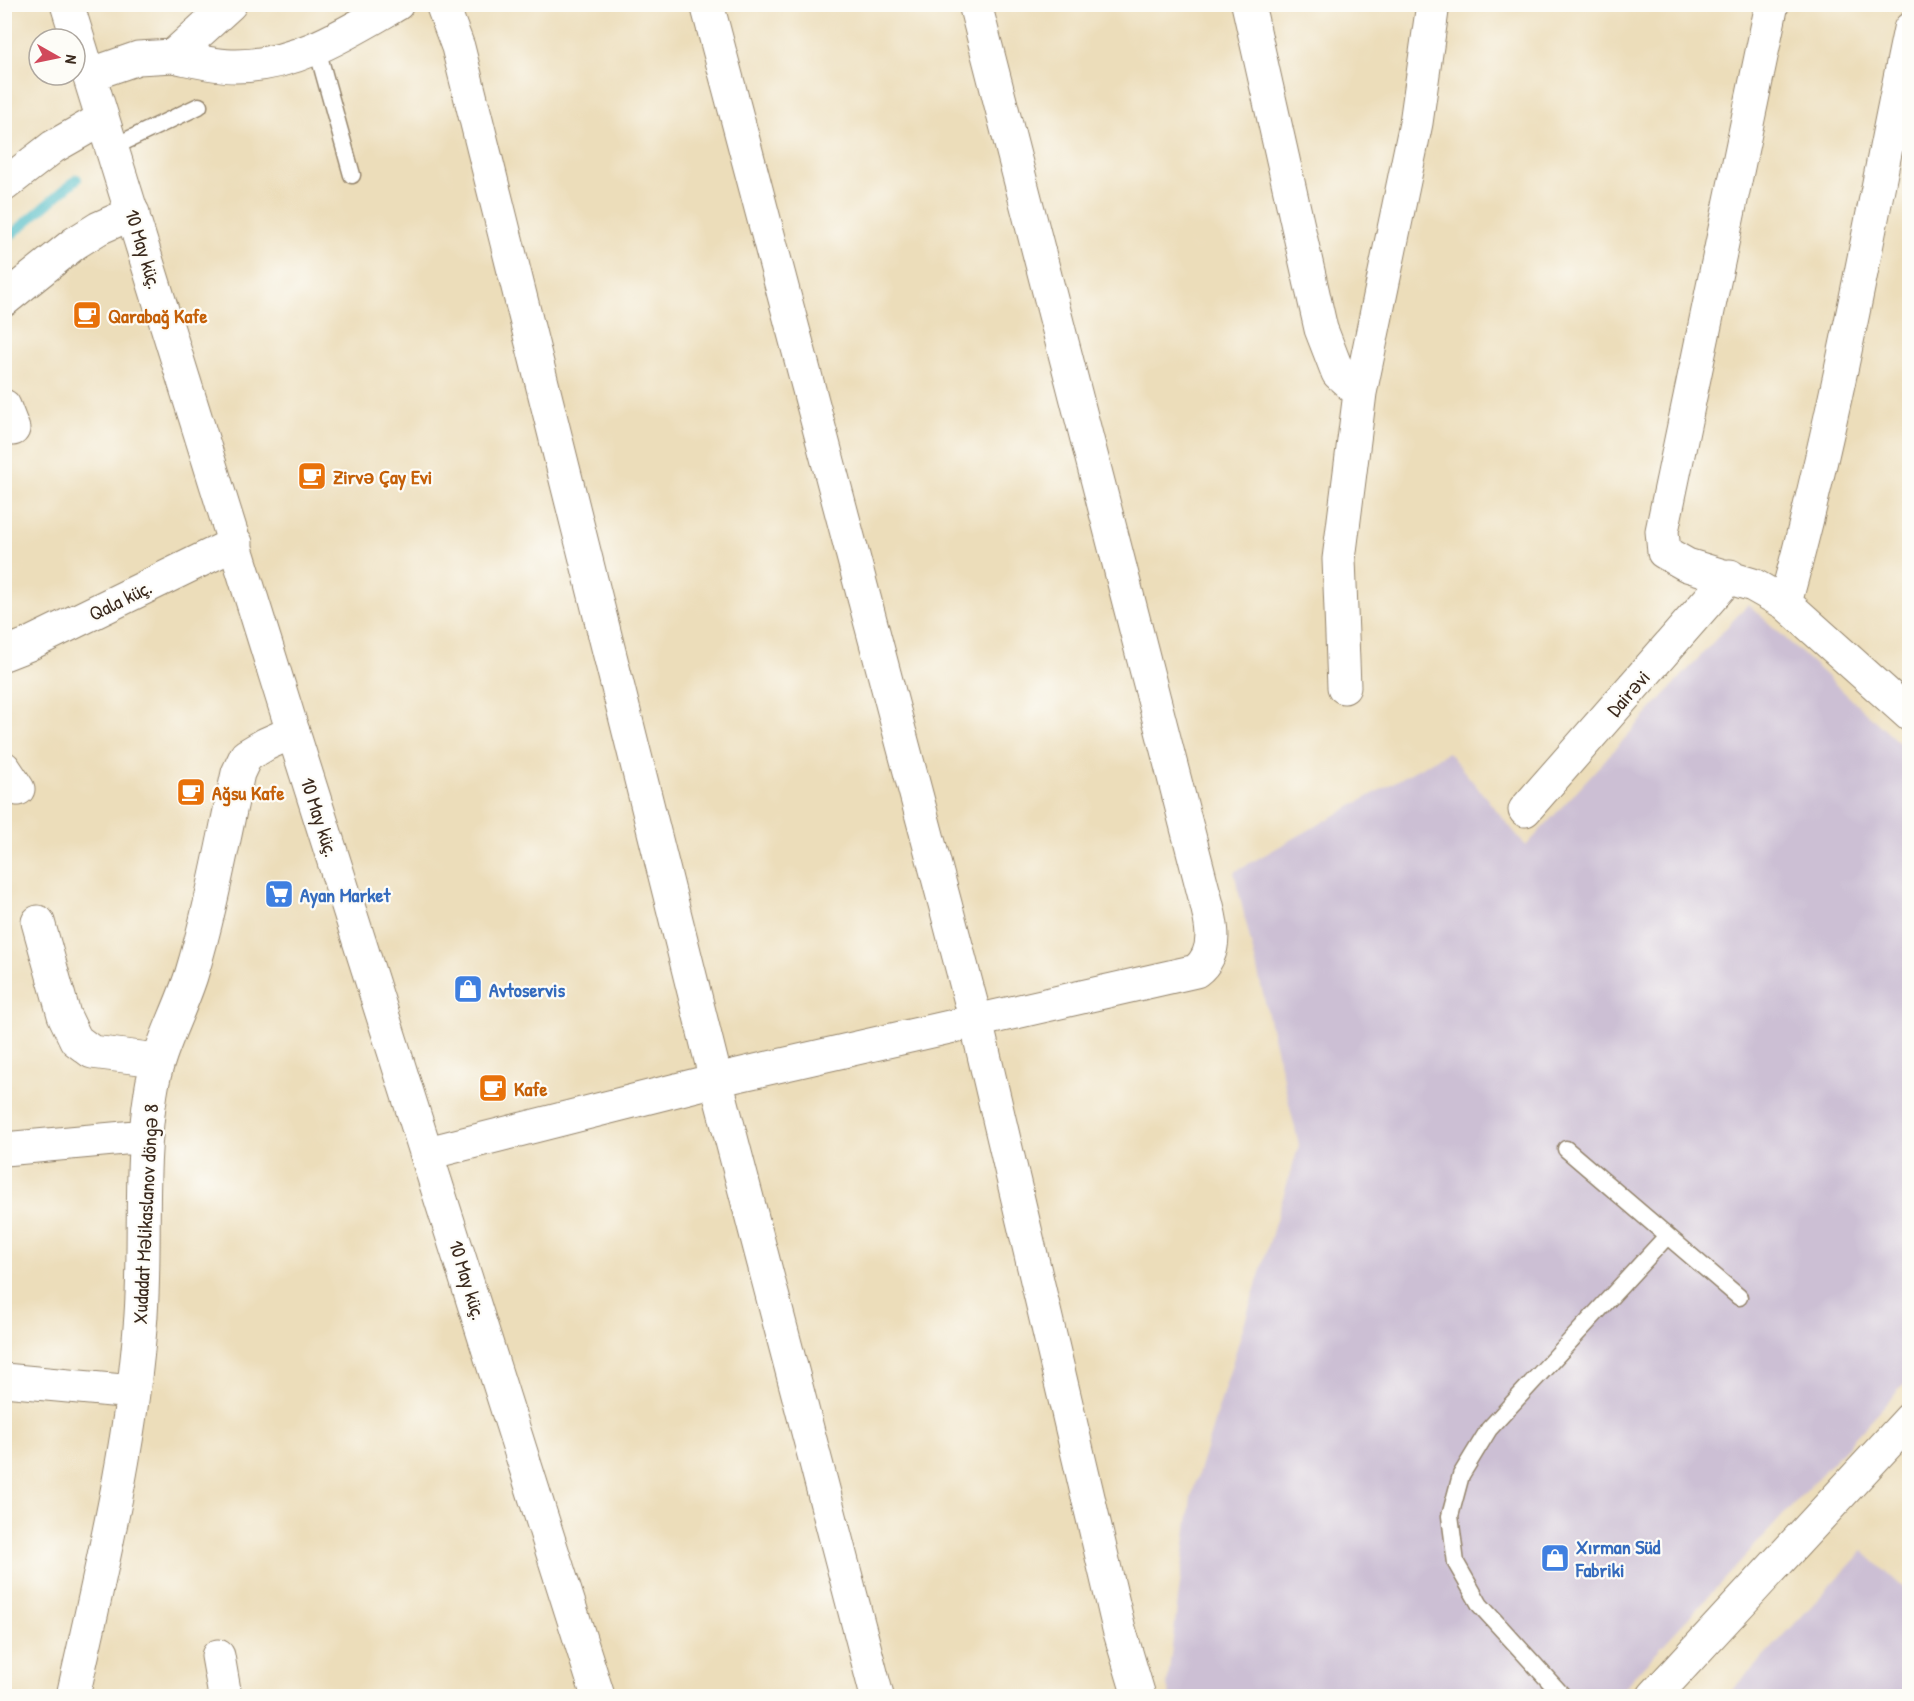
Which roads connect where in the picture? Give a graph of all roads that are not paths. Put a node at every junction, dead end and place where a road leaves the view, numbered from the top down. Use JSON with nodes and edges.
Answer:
{"nodes":[{"id":1,"x":67,"y":4,"type":"edge"},
{"id":2,"x":230,"y":4,"type":"edge"},
{"id":3,"x":397,"y":4,"type":"edge"},
{"id":4,"x":442,"y":4,"type":"edge"},
{"id":5,"x":707,"y":4,"type":"edge"},
{"id":6,"x":975,"y":4,"type":"edge"},
{"id":7,"x":1248,"y":4,"type":"edge"},
{"id":8,"x":1433,"y":4,"type":"edge"},
{"id":9,"x":1772,"y":4,"type":"edge"},
{"id":10,"x":1910,"y":29,"type":"edge"},
{"id":11,"x":317,"y":49,"type":"junction"},
{"id":12,"x":173,"y":56,"type":"junction"},
{"id":13,"x":88,"y":75,"type":"junction"},
{"id":14,"x":199,"y":106,"type":"dead end"},
{"id":15,"x":107,"y":134,"type":"junction"},
{"id":16,"x":352,"y":175,"type":"dead end"},
{"id":17,"x":4,"y":185,"type":"edge"},
{"id":18,"x":133,"y":213,"type":"junction"},
{"id":19,"x":4,"y":300,"type":"edge"},
{"id":20,"x":1360,"y":393,"type":"junction"},
{"id":21,"x":236,"y":543,"type":"junction"},
{"id":22,"x":1730,"y":576,"type":"junction"},
{"id":23,"x":1785,"y":603,"type":"junction"},
{"id":24,"x":4,"y":654,"type":"edge"},
{"id":25,"x":1344,"y":687,"type":"dead end"},
{"id":26,"x":1910,"y":715,"type":"edge"},
{"id":27,"x":293,"y":732,"type":"junction"},
{"id":28,"x":1526,"y":810,"type":"dead end"},
{"id":29,"x":38,"y":922,"type":"dead end"},
{"id":30,"x":976,"y":1021,"type":"junction"},
{"id":31,"x":157,"y":1060,"type":"junction"},
{"id":32,"x":716,"y":1080,"type":"junction"},
{"id":33,"x":146,"y":1136,"type":"junction"},
{"id":34,"x":4,"y":1149,"type":"edge"},
{"id":35,"x":1566,"y":1149,"type":"dead end"},
{"id":36,"x":428,"y":1154,"type":"junction"},
{"id":37,"x":1667,"y":1236,"type":"junction"},
{"id":38,"x":1739,"y":1297,"type":"dead end"},
{"id":39,"x":4,"y":1380,"type":"edge"},
{"id":40,"x":133,"y":1392,"type":"junction"},
{"id":41,"x":1910,"y":1419,"type":"edge"},
{"id":42,"x":218,"y":1656,"type":"dead end"},
{"id":43,"x":73,"y":1696,"type":"edge"},
{"id":44,"x":225,"y":1696,"type":"edge"},
{"id":45,"x":598,"y":1696,"type":"edge"},
{"id":46,"x":877,"y":1696,"type":"edge"},
{"id":47,"x":1139,"y":1696,"type":"edge"},
{"id":48,"x":1563,"y":1696,"type":"edge"},
{"id":49,"x":1654,"y":1696,"type":"edge"}],
"edges":[{"from":1,"to":13,"type":"street","name":"10 May küç."},
{"from":2,"to":12,"type":"street"},
{"from":3,"to":11,"type":"street"},
{"from":4,"to":32,"type":"street"},
{"from":5,"to":30,"type":"street"},
{"from":6,"to":30,"type":"street"},
{"from":7,"to":20,"type":"street"},
{"from":8,"to":20,"type":"street"},
{"from":9,"to":22,"type":"street"},
{"from":10,"to":23,"type":"street"},
{"from":11,"to":12,"type":"street"},
{"from":11,"to":16,"type":"lane"},
{"from":12,"to":13,"type":"street"},
{"from":13,"to":15,"type":"street","name":"10 May küç."},
{"from":14,"to":15,"type":"lane"},
{"from":15,"to":17,"type":"street"},
{"from":15,"to":18,"type":"street","name":"10 May küç."},
{"from":18,"to":19,"type":"street"},
{"from":18,"to":21,"type":"street","name":"10 May küç."},
{"from":20,"to":25,"type":"street"},
{"from":21,"to":24,"type":"street","name":"Qala küç."},
{"from":21,"to":27,"type":"street","name":"10 May küç."},
{"from":22,"to":23,"type":"street"},
{"from":22,"to":28,"type":"street","name":"Dairəvi"},
{"from":23,"to":26,"type":"street"},
{"from":27,"to":31,"type":"street","name":"Xudadat Məlikaslanov döngə 8"},
{"from":27,"to":36,"type":"street","name":"10 May küç."},
{"from":29,"to":31,"type":"street"},
{"from":30,"to":32,"type":"street"},
{"from":30,"to":47,"type":"street"},
{"from":31,"to":33,"type":"street","name":"Xudadat Məlikaslanov döngə 8"},
{"from":32,"to":36,"type":"street"},
{"from":32,"to":46,"type":"street"},
{"from":33,"to":34,"type":"street"},
{"from":33,"to":40,"type":"street","name":"Xudadat Məlikaslanov döngə 8"},
{"from":35,"to":37,"type":"lane"},
{"from":36,"to":45,"type":"street","name":"10 May küç."},
{"from":37,"to":38,"type":"lane"},
{"from":37,"to":48,"type":"lane"},
{"from":39,"to":40,"type":"street"},
{"from":40,"to":43,"type":"street","name":"Xudadat Məlikaslanov döngə 8"},
{"from":41,"to":49,"type":"street"},
{"from":42,"to":44,"type":"street"}]}
